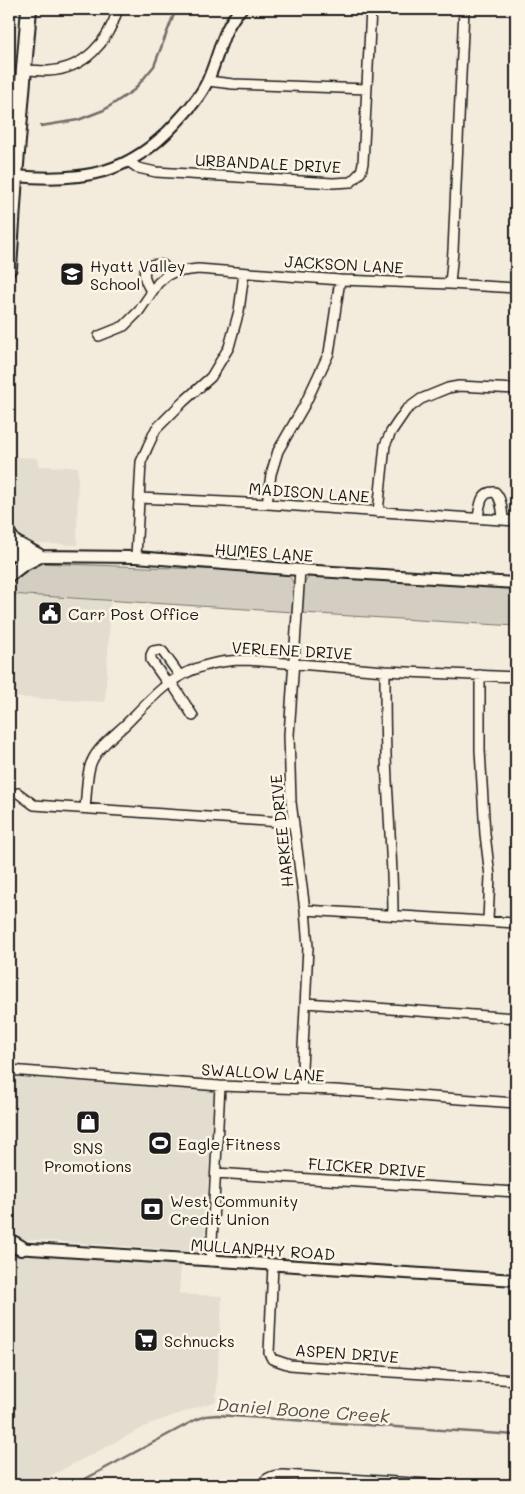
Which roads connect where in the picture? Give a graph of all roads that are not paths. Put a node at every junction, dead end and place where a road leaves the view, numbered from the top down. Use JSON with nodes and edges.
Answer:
{"nodes":[{"id":1,"x":30,"y":9,"type":"edge"},
{"id":2,"x":118,"y":9,"type":"edge"},
{"id":3,"x":242,"y":9,"type":"edge"},
{"id":4,"x":372,"y":9,"type":"edge"},
{"id":5,"x":464,"y":9,"type":"edge"},
{"id":6,"x":25,"y":70,"type":"junction"},
{"id":7,"x":208,"y":81,"type":"junction"},
{"id":8,"x":367,"y":89,"type":"junction"},
{"id":9,"x":128,"y":161,"type":"junction"},
{"id":10,"x":12,"y":176,"type":"edge"},
{"id":11,"x":9,"y":268,"type":"edge"},
{"id":12,"x":170,"y":273,"type":"junction"},
{"id":13,"x":244,"y":273,"type":"junction"},
{"id":14,"x":340,"y":280,"type":"junction"},
{"id":15,"x":450,"y":284,"type":"junction"},
{"id":16,"x":516,"y":288,"type":"edge"},
{"id":17,"x":152,"y":292,"type":"junction"},
{"id":18,"x":99,"y":336,"type":"dead end"},
{"id":19,"x":516,"y":389,"type":"edge"},
{"id":20,"x":139,"y":498,"type":"junction"},
{"id":21,"x":267,"y":504,"type":"junction"},
{"id":22,"x":378,"y":512,"type":"junction"},
{"id":23,"x":478,"y":518,"type":"junction"},
{"id":24,"x":503,"y":520,"type":"junction"},
{"id":25,"x":516,"y":520,"type":"edge"},
{"id":26,"x":9,"y":536,"type":"edge"},
{"id":27,"x":9,"y":554,"type":"edge"},
{"id":28,"x":38,"y":556,"type":"junction"},
{"id":29,"x":136,"y":557,"type":"junction"},
{"id":30,"x":300,"y":570,"type":"junction"},
{"id":31,"x":9,"y":574,"type":"edge"},
{"id":32,"x":516,"y":583,"type":"edge"},
{"id":33,"x":293,"y":663,"type":"junction"},
{"id":34,"x":385,"y":671,"type":"junction"},
{"id":35,"x":480,"y":675,"type":"junction"},
{"id":36,"x":180,"y":676,"type":"junction"},
{"id":37,"x":516,"y":677,"type":"edge"},
{"id":38,"x":169,"y":683,"type":"junction"},
{"id":39,"x":193,"y":716,"type":"dead end"},
{"id":40,"x":18,"y":793,"type":"dead end"},
{"id":41,"x":85,"y":808,"type":"junction"},
{"id":42,"x":294,"y":823,"type":"junction"},
{"id":43,"x":305,"y":910,"type":"junction"},
{"id":44,"x":394,"y":915,"type":"junction"},
{"id":45,"x":488,"y":920,"type":"junction"},
{"id":46,"x":516,"y":923,"type":"edge"},
{"id":47,"x":306,"y":1003,"type":"junction"},
{"id":48,"x":516,"y":1018,"type":"edge"},
{"id":49,"x":9,"y":1070,"type":"edge"},
{"id":50,"x":220,"y":1086,"type":"junction"},
{"id":51,"x":301,"y":1088,"type":"junction"},
{"id":52,"x":516,"y":1103,"type":"edge"},
{"id":53,"x":216,"y":1173,"type":"junction"},
{"id":54,"x":516,"y":1192,"type":"edge"},
{"id":55,"x":9,"y":1242,"type":"edge"},
{"id":56,"x":13,"y":1250,"type":"edge"},
{"id":57,"x":211,"y":1261,"type":"junction"},
{"id":58,"x":274,"y":1265,"type":"junction"},
{"id":59,"x":516,"y":1280,"type":"edge"},
{"id":60,"x":516,"y":1380,"type":"edge"},
{"id":61,"x":262,"y":1485,"type":"edge"},
{"id":62,"x":446,"y":1485,"type":"edge"}],
"edges":[{"from":1,"to":6,"type":"main road"},
{"from":2,"to":6,"type":"street"},
{"from":3,"to":7,"type":"street"},
{"from":4,"to":8,"type":"street","name":"URBANDALE DRIVE"},
{"from":5,"to":15,"type":"street"},
{"from":6,"to":10,"type":"main road"},
{"from":7,"to":8,"type":"street"},
{"from":7,"to":9,"type":"street"},
{"from":8,"to":9,"type":"street","name":"URBANDALE DRIVE"},
{"from":9,"to":10,"type":"street"},
{"from":10,"to":11,"type":"main road"},
{"from":12,"to":13,"type":"street","name":"JACKSON LANE"},
{"from":12,"to":17,"type":"street"},
{"from":12,"to":17,"type":"street","name":"JACKSON LANE"},
{"from":13,"to":14,"type":"street","name":"JACKSON LANE"},
{"from":13,"to":20,"type":"street"},
{"from":14,"to":15,"type":"street","name":"JACKSON LANE"},
{"from":14,"to":21,"type":"street"},
{"from":15,"to":16,"type":"street","name":"JACKSON LANE"},
{"from":17,"to":18,"type":"street"},
{"from":19,"to":22,"type":"street"},
{"from":20,"to":21,"type":"street","name":"MADISON LANE"},
{"from":20,"to":29,"type":"street"},
{"from":21,"to":22,"type":"street","name":"MADISON LANE"},
{"from":22,"to":23,"type":"street","name":"MADISON LANE"},
{"from":23,"to":24,"type":"street","name":"MADISON LANE"},
{"from":23,"to":24,"type":"street"},
{"from":24,"to":25,"type":"street","name":"MADISON LANE"},
{"from":26,"to":28,"type":"main road"},
{"from":27,"to":28,"type":"street","name":"HUMES LANE"},
{"from":28,"to":29,"type":"street","name":"HUMES LANE"},
{"from":28,"to":31,"type":"main road"},
{"from":29,"to":30,"type":"street","name":"HUMES LANE"},
{"from":30,"to":32,"type":"street","name":"HUMES LANE"},
{"from":30,"to":33,"type":"street","name":"HARKEE DRIVE"},
{"from":33,"to":34,"type":"street","name":"VERLENE DRIVE"},
{"from":33,"to":36,"type":"street","name":"VERLENE DRIVE"},
{"from":33,"to":42,"type":"street","name":"HARKEE DRIVE"},
{"from":34,"to":35,"type":"street","name":"VERLENE DRIVE"},
{"from":34,"to":44,"type":"street"},
{"from":35,"to":37,"type":"street","name":"VERLENE DRIVE"},
{"from":35,"to":45,"type":"street"},
{"from":36,"to":38,"type":"street","name":"VERLENE DRIVE"},
{"from":36,"to":38,"type":"street"},
{"from":38,"to":39,"type":"street"},
{"from":38,"to":41,"type":"street","name":"VERLENE DRIVE"},
{"from":40,"to":41,"type":"street"},
{"from":41,"to":42,"type":"street"},
{"from":42,"to":43,"type":"street","name":"HARKEE DRIVE"},
{"from":43,"to":44,"type":"street"},
{"from":43,"to":47,"type":"street","name":"HARKEE DRIVE"},
{"from":44,"to":45,"type":"street"},
{"from":45,"to":46,"type":"street"},
{"from":47,"to":48,"type":"street"},
{"from":47,"to":51,"type":"street","name":"HARKEE DRIVE"},
{"from":49,"to":50,"type":"street","name":"SWALLOW LANE"},
{"from":50,"to":51,"type":"street","name":"SWALLOW LANE"},
{"from":50,"to":53,"type":"street"},
{"from":51,"to":52,"type":"street","name":"SWALLOW LANE"},
{"from":53,"to":54,"type":"street","name":"FLICKER DRIVE"},
{"from":53,"to":57,"type":"street"},
{"from":55,"to":56,"type":"main road"},
{"from":56,"to":57,"type":"street","name":"MULLANPHY ROAD"},
{"from":57,"to":58,"type":"street","name":"MULLANPHY ROAD"},
{"from":58,"to":59,"type":"street","name":"MULLANPHY ROAD"},
{"from":58,"to":60,"type":"street","name":"ASPEN DRIVE"},
{"from":61,"to":62,"type":"street"}]}
